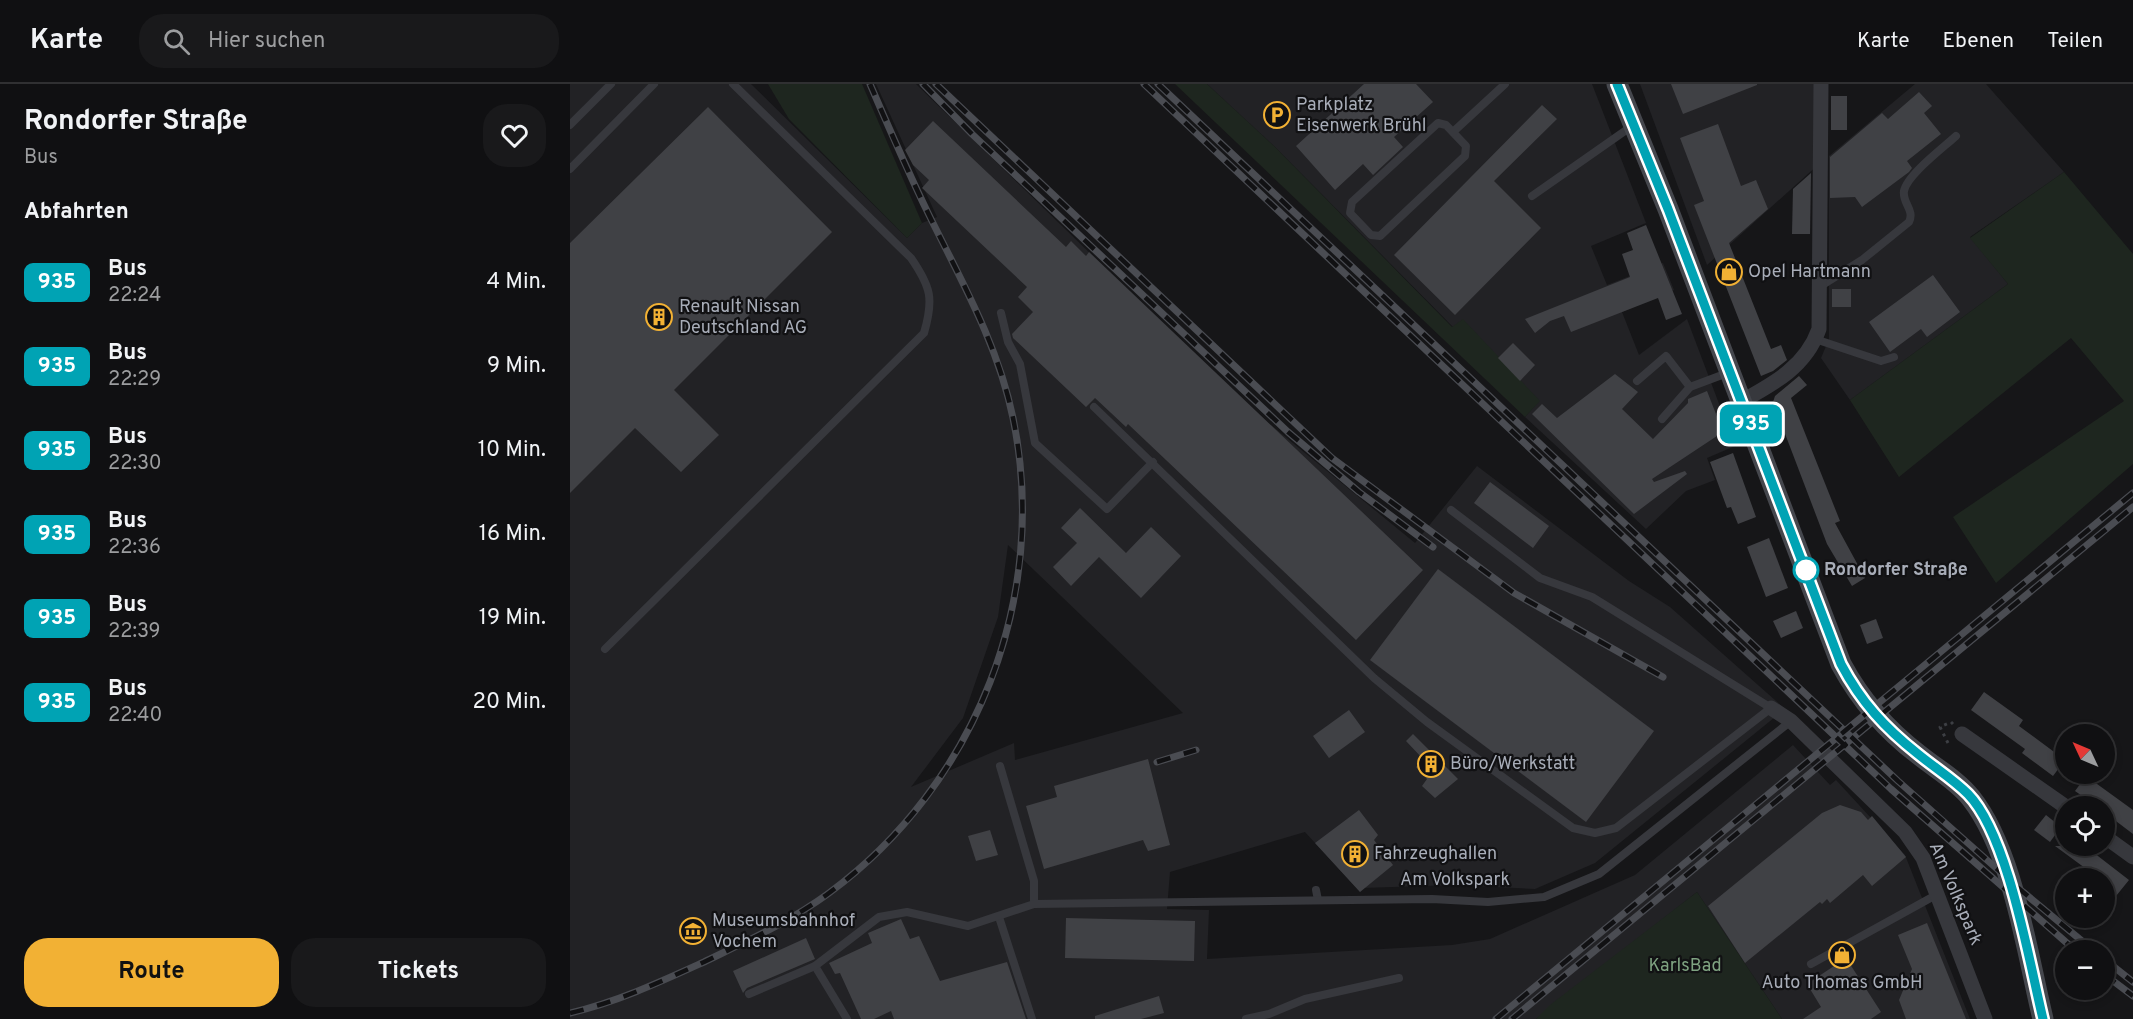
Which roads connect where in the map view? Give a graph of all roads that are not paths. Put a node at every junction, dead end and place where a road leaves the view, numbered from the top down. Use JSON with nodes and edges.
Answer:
{"nodes":[{"id":1,"x":611,"y":84,"type":"edge"},
{"id":2,"x":654,"y":84,"type":"edge"},
{"id":3,"x":733,"y":84,"type":"edge"},
{"id":4,"x":1505,"y":84,"type":"edge"},
{"id":5,"x":1617,"y":84,"type":"edge"},
{"id":6,"x":1821,"y":84,"type":"edge"},
{"id":7,"x":570,"y":125,"type":"edge"},
{"id":8,"x":1634,"y":125,"type":"junction"},
{"id":9,"x":1453,"y":132,"type":"junction"},
{"id":10,"x":1956,"y":136,"type":"dead end"},
{"id":11,"x":570,"y":169,"type":"edge"},
{"id":12,"x":1532,"y":196,"type":"dead end"},
{"id":13,"x":1819,"y":287,"type":"junction"},
{"id":14,"x":1001,"y":313,"type":"dead end"},
{"id":15,"x":1815,"y":339,"type":"junction"},
{"id":16,"x":1894,"y":357,"type":"dead end"},
{"id":17,"x":1731,"y":371,"type":"junction"},
{"id":18,"x":1637,"y":381,"type":"dead end"},
{"id":19,"x":1690,"y":387,"type":"junction"},
{"id":20,"x":1742,"y":401,"type":"junction"},
{"id":21,"x":1094,"y":406,"type":"dead end"},
{"id":22,"x":1662,"y":420,"type":"dead end"},
{"id":23,"x":1153,"y":462,"type":"junction"},
{"id":24,"x":1451,"y":510,"type":"dead end"},
{"id":25,"x":605,"y":649,"type":"dead end"},
{"id":26,"x":1771,"y":708,"type":"junction"},
{"id":27,"x":1791,"y":721,"type":"junction"},
{"id":28,"x":1962,"y":734,"type":"dead end"},
{"id":29,"x":1000,"y":766,"type":"dead end"},
{"id":30,"x":2055,"y":799,"type":"edge"},
{"id":31,"x":2115,"y":844,"type":"edge"},
{"id":32,"x":2133,"y":857,"type":"edge"},
{"id":33,"x":1316,"y":890,"type":"dead end"},
{"id":34,"x":1936,"y":895,"type":"junction"},
{"id":35,"x":1318,"y":900,"type":"junction"},
{"id":36,"x":1034,"y":904,"type":"junction"},
{"id":37,"x":999,"y":917,"type":"junction"},
{"id":38,"x":1811,"y":964,"type":"dead end"},
{"id":39,"x":815,"y":966,"type":"junction"},
{"id":40,"x":1399,"y":978,"type":"dead end"},
{"id":41,"x":749,"y":994,"type":"dead end"},
{"id":42,"x":848,"y":1019,"type":"edge"},
{"id":43,"x":1032,"y":1019,"type":"edge"},
{"id":44,"x":1246,"y":1019,"type":"edge"},
{"id":45,"x":1985,"y":1019,"type":"edge"},
{"id":46,"x":2043,"y":1019,"type":"edge"}],
"edges":[{"from":1,"to":7,"type":"lane"},
{"from":2,"to":11,"type":"lane"},
{"from":3,"to":25,"type":"lane"},
{"from":4,"to":9,"type":"lane"},
{"from":5,"to":8,"type":"main road"},
{"from":6,"to":13,"type":"street"},
{"from":8,"to":12,"type":"lane"},
{"from":8,"to":17,"type":"main road"},
{"from":9,"to":9,"type":"lane"},
{"from":10,"to":13,"type":"lane"},
{"from":13,"to":15,"type":"street"},
{"from":14,"to":23,"type":"lane"},
{"from":15,"to":16,"type":"lane"},
{"from":15,"to":20,"type":"street"},
{"from":17,"to":19,"type":"lane"},
{"from":17,"to":20,"type":"main road"},
{"from":18,"to":19,"type":"lane"},
{"from":19,"to":22,"type":"lane"},
{"from":20,"to":46,"type":"main road"},
{"from":21,"to":23,"type":"lane"},
{"from":23,"to":26,"type":"lane"},
{"from":24,"to":26,"type":"lane","name":"Am Volkspark"},
{"from":26,"to":27,"type":"street","name":"Am Volkspark"},
{"from":27,"to":34,"type":"street","name":"Am Volkspark"},
{"from":27,"to":35,"type":"lane","name":"Am Volkspark"},
{"from":28,"to":30,"type":"street"},
{"from":29,"to":36,"type":"lane"},
{"from":31,"to":32,"type":"street"},
{"from":33,"to":35,"type":"lane"},
{"from":34,"to":38,"type":"lane"},
{"from":34,"to":45,"type":"street","name":"Am Volkspark"},
{"from":35,"to":36,"type":"lane","name":"Am Volkspark"},
{"from":36,"to":37,"type":"lane","name":"Am Volkspark"},
{"from":37,"to":39,"type":"lane","name":"Am Volkspark"},
{"from":37,"to":43,"type":"lane"},
{"from":39,"to":41,"type":"lane","name":"Am Volkspark"},
{"from":39,"to":42,"type":"lane"},
{"from":40,"to":44,"type":"lane"}]}
